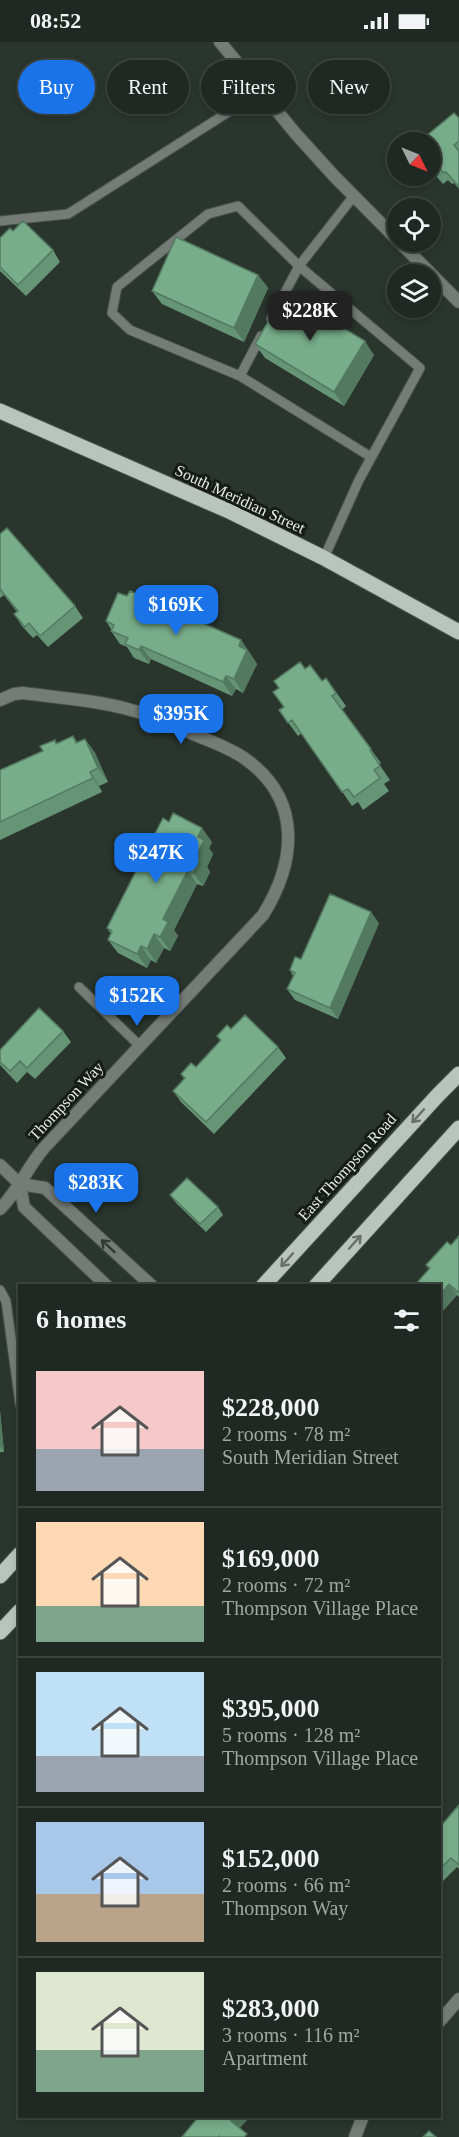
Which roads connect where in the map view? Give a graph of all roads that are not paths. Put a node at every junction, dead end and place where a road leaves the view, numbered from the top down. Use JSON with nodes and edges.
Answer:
{"nodes":[{"id":1,"x":220,"y":42,"type":"edge"},
{"id":2,"x":234,"y":60,"type":"edge"},
{"id":3,"x":225,"y":114,"type":"edge"},
{"id":4,"x":279,"y":114,"type":"edge"},
{"id":5,"x":353,"y":197,"type":"junction"},
{"id":6,"x":0,"y":221,"type":"edge"},
{"id":7,"x":299,"y":266,"type":"junction"},
{"id":8,"x":459,"y":302,"type":"edge"},
{"id":9,"x":240,"y":376,"type":"junction"},
{"id":10,"x":0,"y":411,"type":"edge"},
{"id":11,"x":371,"y":457,"type":"junction"},
{"id":12,"x":324,"y":558,"type":"junction"},
{"id":13,"x":459,"y":632,"type":"edge"},
{"id":14,"x":1,"y":698,"type":"edge"},
{"id":15,"x":79,"y":987,"type":"dead end"},
{"id":16,"x":140,"y":1046,"type":"junction"},
{"id":17,"x":459,"y":1074,"type":"edge"},
{"id":18,"x":459,"y":1129,"type":"edge"},
{"id":19,"x":0,"y":1165,"type":"edge"},
{"id":20,"x":20,"y":1184,"type":"junction"},
{"id":21,"x":0,"y":1209,"type":"edge"},
{"id":22,"x":105,"y":1284,"type":"edge"},
{"id":23,"x":150,"y":1284,"type":"edge"},
{"id":24,"x":266,"y":1284,"type":"edge"},
{"id":25,"x":318,"y":1284,"type":"edge"},
{"id":26,"x":0,"y":1290,"type":"edge"},
{"id":27,"x":18,"y":1389,"type":"edge"},
{"id":28,"x":18,"y":1556,"type":"edge"},
{"id":29,"x":0,"y":1576,"type":"edge"},
{"id":30,"x":18,"y":1613,"type":"edge"},
{"id":31,"x":0,"y":1632,"type":"edge"},
{"id":32,"x":459,"y":1999,"type":"edge"},
{"id":33,"x":441,"y":2020,"type":"edge"},
{"id":34,"x":362,"y":2118,"type":"edge"},
{"id":35,"x":355,"y":2137,"type":"edge"}],
"edges":[{"from":1,"to":2,"type":"street"},
{"from":3,"to":6,"type":"lane"},
{"from":4,"to":5,"type":"street"},
{"from":5,"to":7,"type":"lane"},
{"from":5,"to":8,"type":"street"},
{"from":7,"to":9,"type":"lane"},
{"from":7,"to":9,"type":"lane"},
{"from":7,"to":11,"type":"lane"},
{"from":9,"to":11,"type":"lane"},
{"from":10,"to":12,"type":"main road","name":"South Meridian Street"},
{"from":11,"to":12,"type":"lane"},
{"from":12,"to":13,"type":"main road","name":"South Meridian Street"},
{"from":14,"to":16,"type":"street","name":"Thompson Way"},
{"from":15,"to":16,"type":"lane"},
{"from":16,"to":20,"type":"street","name":"Thompson Way"},
{"from":17,"to":24,"type":"main road","name":"East Thompson Road","one_way":true},
{"from":25,"to":18,"type":"main road","one_way":true},
{"from":19,"to":20,"type":"street"},
{"from":20,"to":21,"type":"street","name":"Thompson Way"},
{"from":20,"to":22,"type":"street"},
{"from":23,"to":20,"type":"street","one_way":true},
{"from":26,"to":27,"type":"lane"},
{"from":28,"to":29,"type":"main road"},
{"from":30,"to":31,"type":"main road"},
{"from":32,"to":33,"type":"street"},
{"from":34,"to":35,"type":"street"}]}
